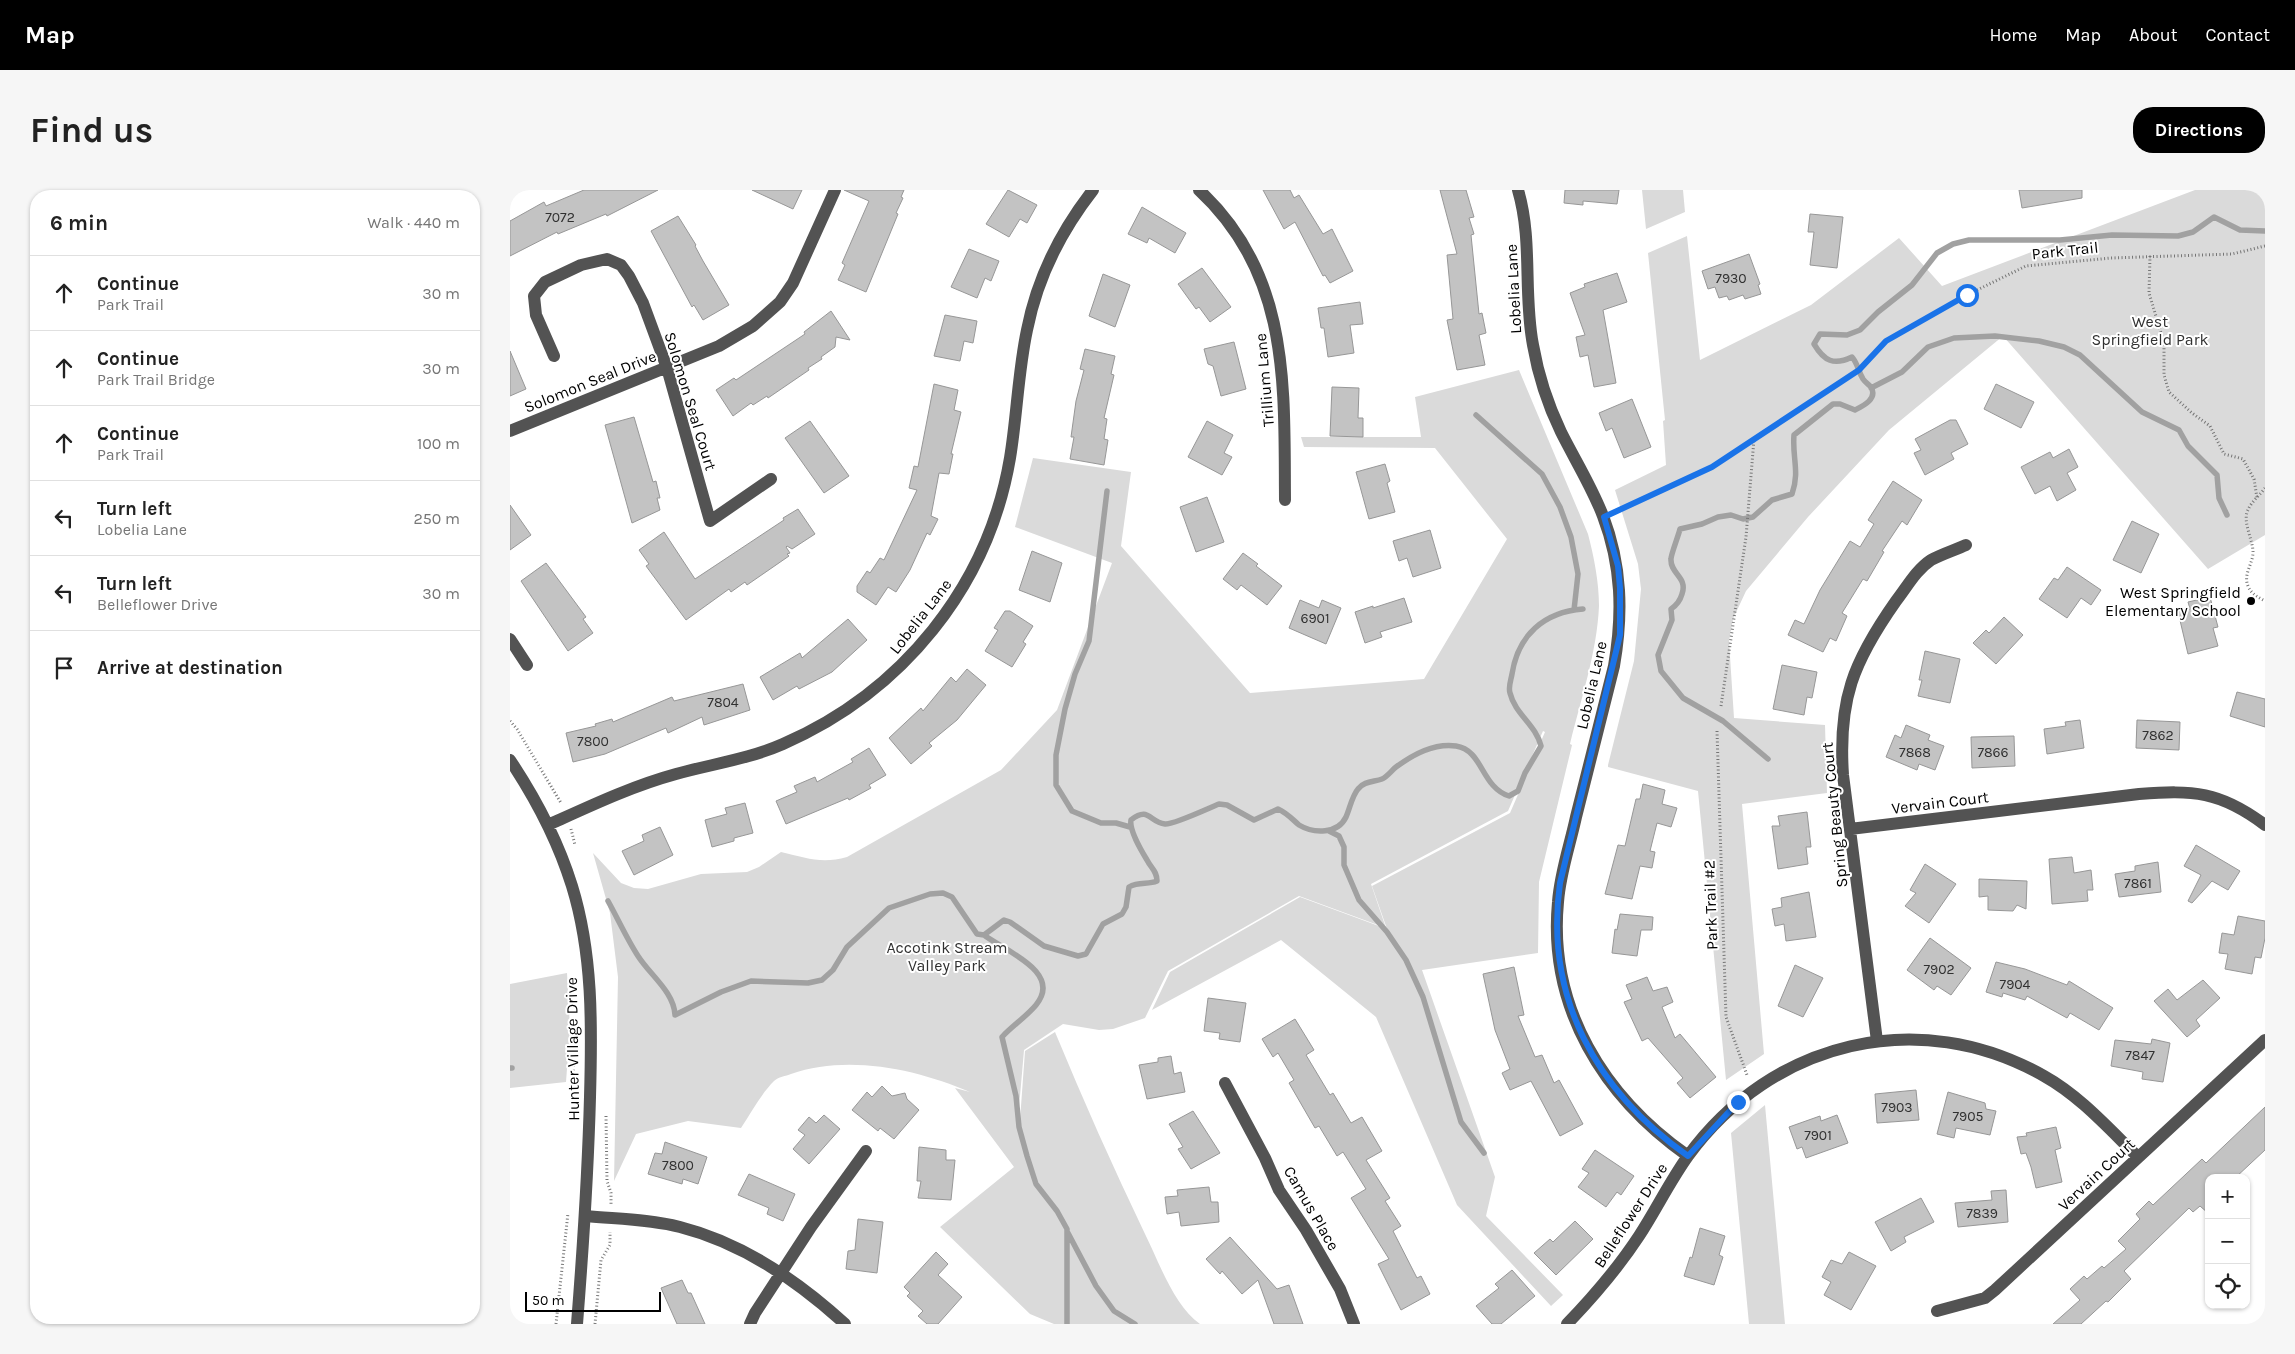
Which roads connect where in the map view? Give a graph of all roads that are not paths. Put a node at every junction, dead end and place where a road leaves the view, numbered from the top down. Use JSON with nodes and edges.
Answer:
{"nodes":[{"id":1,"x":835,"y":190,"type":"edge"},
{"id":2,"x":1093,"y":190,"type":"edge"},
{"id":3,"x":1199,"y":190,"type":"edge"},
{"id":4,"x":1518,"y":190,"type":"edge"},
{"id":5,"x":554,"y":356,"type":"dead end"},
{"id":6,"x":667,"y":368,"type":"junction"},
{"id":7,"x":510,"y":431,"type":"edge"},
{"id":8,"x":771,"y":479,"type":"dead end"},
{"id":9,"x":1285,"y":500,"type":"dead end"},
{"id":10,"x":1966,"y":545,"type":"dead end"},
{"id":11,"x":510,"y":639,"type":"edge"},
{"id":12,"x":527,"y":665,"type":"dead end"},
{"id":13,"x":510,"y":760,"type":"edge"},
{"id":14,"x":548,"y":825,"type":"junction"},
{"id":15,"x":2265,"y":825,"type":"edge"},
{"id":16,"x":1850,"y":829,"type":"junction"},
{"id":17,"x":2265,"y":1040,"type":"edge"},
{"id":18,"x":1877,"y":1041,"type":"junction"},
{"id":19,"x":1225,"y":1083,"type":"dead end"},
{"id":20,"x":866,"y":1152,"type":"dead end"},
{"id":21,"x":1688,"y":1156,"type":"junction"},
{"id":22,"x":2138,"y":1157,"type":"junction"},
{"id":23,"x":586,"y":1216,"type":"junction"},
{"id":24,"x":780,"y":1274,"type":"junction"},
{"id":25,"x":1937,"y":1311,"type":"dead end"},
{"id":26,"x":577,"y":1324,"type":"edge"},
{"id":27,"x":750,"y":1324,"type":"edge"},
{"id":28,"x":846,"y":1324,"type":"edge"},
{"id":29,"x":1354,"y":1324,"type":"edge"},
{"id":30,"x":1567,"y":1324,"type":"edge"}],
"edges":[{"from":1,"to":6,"type":"street","name":"Solomon Seal Drive"},
{"from":2,"to":14,"type":"street","name":"Lobelia Lane"},
{"from":3,"to":9,"type":"street","name":"Trillium Lane"},
{"from":4,"to":21,"type":"street","name":"Lobelia Lane"},
{"from":5,"to":6,"type":"street","name":"Solomon Seal Court"},
{"from":6,"to":7,"type":"street","name":"Solomon Seal Drive"},
{"from":6,"to":8,"type":"street","name":"Solomon Seal Court"},
{"from":10,"to":16,"type":"street","name":"Spring Beauty Court"},
{"from":11,"to":12,"type":"street"},
{"from":13,"to":14,"type":"street","name":"Hunter Village Drive"},
{"from":14,"to":23,"type":"street","name":"Hunter Village Drive"},
{"from":15,"to":16,"type":"street","name":"Vervain Court"},
{"from":16,"to":18,"type":"street","name":"Spring Beauty Court"},
{"from":17,"to":22,"type":"street","name":"Vervain Court"},
{"from":18,"to":21,"type":"street","name":"Belleflower Drive"},
{"from":18,"to":22,"type":"street","name":"Belleflower Drive"},
{"from":19,"to":29,"type":"street","name":"Camus Place"},
{"from":20,"to":24,"type":"street"},
{"from":21,"to":30,"type":"street","name":"Belleflower Drive"},
{"from":22,"to":25,"type":"street","name":"Vervain Court"},
{"from":23,"to":24,"type":"street"},
{"from":23,"to":26,"type":"street","name":"Hunter Village Drive"},
{"from":24,"to":27,"type":"street"},
{"from":24,"to":28,"type":"street"}]}
